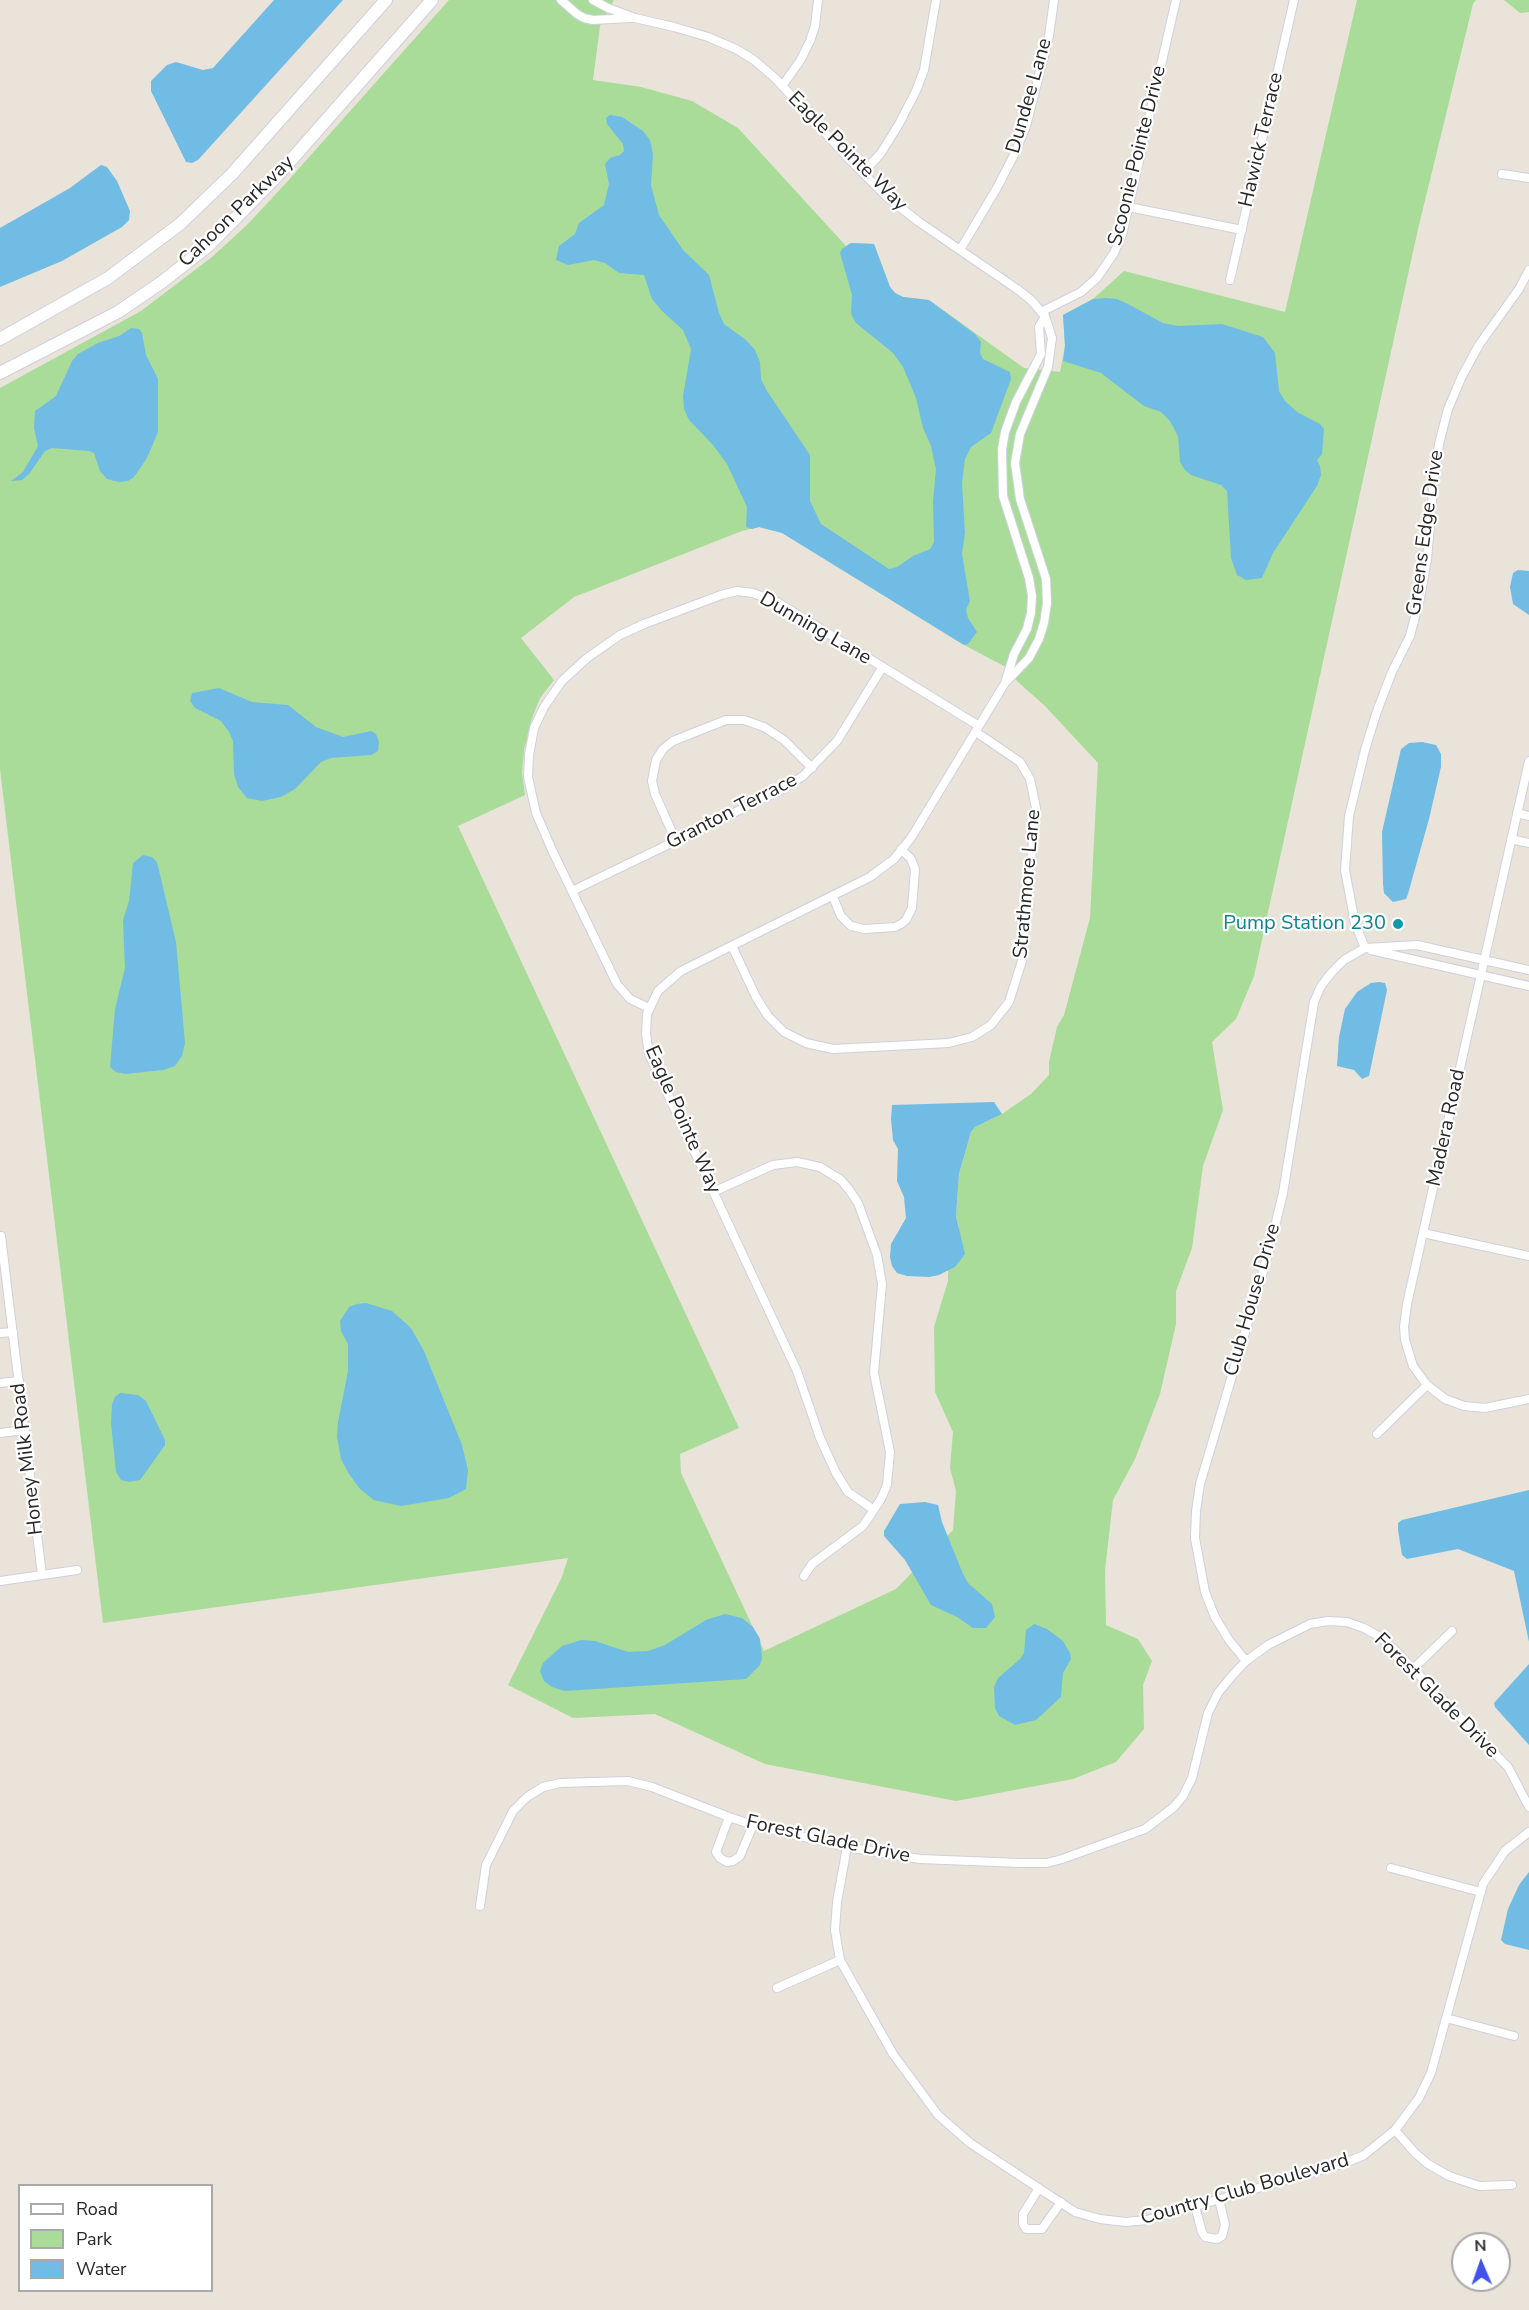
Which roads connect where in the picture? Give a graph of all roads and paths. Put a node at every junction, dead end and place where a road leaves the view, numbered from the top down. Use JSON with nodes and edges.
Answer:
{"nodes":[{"id":1,"x":387,"y":0,"type":"edge"},
{"id":2,"x":432,"y":0,"type":"edge"},
{"id":3,"x":561,"y":0,"type":"edge"},
{"id":4,"x":593,"y":0,"type":"edge"},
{"id":5,"x":818,"y":0,"type":"edge"},
{"id":6,"x":936,"y":0,"type":"edge"},
{"id":7,"x":1054,"y":0,"type":"edge"},
{"id":8,"x":1176,"y":0,"type":"edge"},
{"id":9,"x":1294,"y":0,"type":"edge"},
{"id":10,"x":635,"y":18,"type":"junction"},
{"id":11,"x":782,"y":86,"type":"junction"},
{"id":12,"x":863,"y":173,"type":"junction"},
{"id":13,"x":1502,"y":174,"type":"dead end"},
{"id":14,"x":1529,"y":178,"type":"edge"},
{"id":15,"x":1129,"y":207,"type":"junction"},
{"id":16,"x":1242,"y":230,"type":"junction"},
{"id":17,"x":960,"y":250,"type":"junction"},
{"id":18,"x":1529,"y":270,"type":"edge"},
{"id":19,"x":1230,"y":280,"type":"dead end"},
{"id":20,"x":1043,"y":314,"type":"junction"},
{"id":21,"x":0,"y":339,"type":"edge"},
{"id":22,"x":0,"y":373,"type":"edge"},
{"id":23,"x":882,"y":668,"type":"junction"},
{"id":24,"x":1005,"y":683,"type":"junction"},
{"id":25,"x":978,"y":729,"type":"junction"},
{"id":26,"x":1529,"y":761,"type":"edge"},
{"id":27,"x":812,"y":768,"type":"junction"},
{"id":28,"x":1517,"y":813,"type":"junction"},
{"id":29,"x":1529,"y":816,"type":"edge"},
{"id":30,"x":1511,"y":839,"type":"junction"},
{"id":31,"x":676,"y":841,"type":"junction"},
{"id":32,"x":1529,"y":843,"type":"edge"},
{"id":33,"x":902,"y":849,"type":"junction"},
{"id":34,"x":572,"y":891,"type":"junction"},
{"id":35,"x":833,"y":897,"type":"junction"},
{"id":36,"x":732,"y":946,"type":"junction"},
{"id":37,"x":1365,"y":948,"type":"junction"},
{"id":38,"x":1484,"y":961,"type":"junction"},
{"id":39,"x":1529,"y":970,"type":"edge"},
{"id":40,"x":1480,"y":975,"type":"junction"},
{"id":41,"x":1529,"y":986,"type":"edge"},
{"id":42,"x":649,"y":1008,"type":"junction"},
{"id":43,"x":713,"y":1192,"type":"junction"},
{"id":44,"x":1423,"y":1233,"type":"junction"},
{"id":45,"x":1,"y":1236,"type":"edge"},
{"id":46,"x":1529,"y":1256,"type":"edge"},
{"id":47,"x":3,"y":1274,"type":"edge"},
{"id":48,"x":13,"y":1332,"type":"junction"},
{"id":49,"x":0,"y":1334,"type":"edge"},
{"id":50,"x":19,"y":1381,"type":"junction"},
{"id":51,"x":0,"y":1383,"type":"edge"},
{"id":52,"x":1427,"y":1385,"type":"junction"},
{"id":53,"x":1529,"y":1399,"type":"edge"},
{"id":54,"x":25,"y":1430,"type":"junction"},
{"id":55,"x":0,"y":1433,"type":"edge"},
{"id":56,"x":1377,"y":1434,"type":"dead end"},
{"id":57,"x":874,"y":1510,"type":"junction"},
{"id":58,"x":77,"y":1570,"type":"dead end"},
{"id":59,"x":42,"y":1575,"type":"junction"},
{"id":60,"x":804,"y":1576,"type":"dead end"},
{"id":61,"x":0,"y":1581,"type":"edge"},
{"id":62,"x":1452,"y":1631,"type":"dead end"},
{"id":63,"x":1246,"y":1661,"type":"junction"},
{"id":64,"x":1413,"y":1669,"type":"junction"},
{"id":65,"x":1529,"y":1807,"type":"edge"},
{"id":66,"x":729,"y":1817,"type":"junction"},
{"id":67,"x":753,"y":1825,"type":"junction"},
{"id":68,"x":1529,"y":1833,"type":"edge"},
{"id":69,"x":847,"y":1847,"type":"junction"},
{"id":70,"x":1391,"y":1868,"type":"dead end"},
{"id":71,"x":1481,"y":1892,"type":"junction"},
{"id":72,"x":480,"y":1906,"type":"dead end"},
{"id":73,"x":840,"y":1960,"type":"junction"},
{"id":74,"x":777,"y":1988,"type":"dead end"},
{"id":75,"x":1446,"y":2018,"type":"junction"},
{"id":76,"x":1514,"y":2036,"type":"dead end"},
{"id":77,"x":1395,"y":2130,"type":"junction"},
{"id":78,"x":1512,"y":2185,"type":"dead end"},
{"id":79,"x":1039,"y":2188,"type":"junction"},
{"id":80,"x":1219,"y":2199,"type":"junction"},
{"id":81,"x":1061,"y":2202,"type":"junction"},
{"id":82,"x":1195,"y":2206,"type":"junction"}],
"edges":[{"from":1,"to":21,"type":"street","name":"Cahoon Parkway"},
{"from":2,"to":22,"type":"street","name":"Cahoon Parkway"},
{"from":3,"to":10,"type":"street","name":"Eagle Pointe Way"},
{"from":4,"to":10,"type":"street","name":"Eagle Pointe Way"},
{"from":5,"to":11,"type":"street"},
{"from":6,"to":12,"type":"street"},
{"from":7,"to":17,"type":"street","name":"Dundee Lane"},
{"from":8,"to":15,"type":"street","name":"Scoonie Pointe Drive"},
{"from":9,"to":16,"type":"street","name":"Hawick Terrace"},
{"from":10,"to":11,"type":"street","name":"Eagle Pointe Way"},
{"from":11,"to":12,"type":"street","name":"Eagle Pointe Way"},
{"from":12,"to":17,"type":"street","name":"Eagle Pointe Way"},
{"from":13,"to":14,"type":"street"},
{"from":15,"to":16,"type":"street"},
{"from":15,"to":20,"type":"street","name":"Scoonie Pointe Drive"},
{"from":16,"to":19,"type":"street","name":"Hawick Terrace"},
{"from":17,"to":20,"type":"street","name":"Eagle Pointe Way"},
{"from":18,"to":37,"type":"street","name":"Greens Edge Drive"},
{"from":20,"to":24,"type":"street"},
{"from":20,"to":24,"type":"street"},
{"from":23,"to":25,"type":"street","name":"Dunning Lane"},
{"from":23,"to":27,"type":"street","name":"Granton Terrace"},
{"from":23,"to":34,"type":"street","name":"Dunning Lane"},
{"from":24,"to":25,"type":"street"},
{"from":25,"to":33,"type":"street"},
{"from":25,"to":36,"type":"street","name":"Strathmore Lane"},
{"from":26,"to":28,"type":"street","name":"Madera Road"},
{"from":27,"to":31,"type":"street","name":"Granton Terrace"},
{"from":27,"to":31,"type":"street"},
{"from":28,"to":29,"type":"street"},
{"from":28,"to":30,"type":"street","name":"Madera Road"},
{"from":30,"to":32,"type":"street"},
{"from":30,"to":38,"type":"street","name":"Madera Road"},
{"from":31,"to":34,"type":"street","name":"Granton Terrace"},
{"from":33,"to":35,"type":"street"},
{"from":33,"to":35,"type":"street"},
{"from":34,"to":42,"type":"street","name":"Dunning Lane"},
{"from":35,"to":36,"type":"street"},
{"from":36,"to":42,"type":"street"},
{"from":37,"to":38,"type":"street","name":"Club House Drive"},
{"from":37,"to":40,"type":"street"},
{"from":37,"to":63,"type":"street","name":"Club House Drive"},
{"from":38,"to":39,"type":"street","name":"Club House Drive"},
{"from":38,"to":40,"type":"street","name":"Madera Road"},
{"from":40,"to":41,"type":"street"},
{"from":40,"to":44,"type":"street","name":"Madera Road"},
{"from":42,"to":43,"type":"street","name":"Eagle Pointe Way"},
{"from":43,"to":57,"type":"street","name":"Eagle Pointe Way"},
{"from":43,"to":57,"type":"street"},
{"from":44,"to":46,"type":"street"},
{"from":44,"to":52,"type":"street","name":"Madera Road"},
{"from":45,"to":47,"type":"street","name":"Honey Milk Road"},
{"from":47,"to":48,"type":"street","name":"Honey Milk Road"},
{"from":48,"to":49,"type":"street"},
{"from":48,"to":50,"type":"street","name":"Honey Milk Road"},
{"from":50,"to":51,"type":"street"},
{"from":50,"to":54,"type":"street","name":"Honey Milk Road"},
{"from":52,"to":53,"type":"street","name":"Madera Road"},
{"from":52,"to":56,"type":"street"},
{"from":54,"to":55,"type":"street"},
{"from":54,"to":59,"type":"street","name":"Honey Milk Road"},
{"from":57,"to":60,"type":"street"},
{"from":58,"to":59,"type":"street"},
{"from":59,"to":61,"type":"street"},
{"from":62,"to":64,"type":"street"},
{"from":63,"to":64,"type":"street","name":"Forest Glade Drive"},
{"from":63,"to":69,"type":"street","name":"Forest Glade Drive"},
{"from":64,"to":65,"type":"street","name":"Forest Glade Drive"},
{"from":66,"to":67,"type":"street","name":"Forest Glade Drive"},
{"from":66,"to":67,"type":"street"},
{"from":66,"to":72,"type":"street","name":"Forest Glade Drive"},
{"from":67,"to":69,"type":"street","name":"Forest Glade Drive"},
{"from":68,"to":71,"type":"street","name":"Country Club Boulevard"},
{"from":69,"to":73,"type":"street","name":"Country Club Boulevard"},
{"from":70,"to":71,"type":"street"},
{"from":71,"to":75,"type":"street","name":"Country Club Boulevard"},
{"from":73,"to":74,"type":"street"},
{"from":73,"to":79,"type":"street","name":"Country Club Boulevard"},
{"from":75,"to":76,"type":"street"},
{"from":75,"to":77,"type":"street","name":"Country Club Boulevard"},
{"from":77,"to":78,"type":"street"},
{"from":77,"to":80,"type":"street","name":"Country Club Boulevard"},
{"from":79,"to":81,"type":"street","name":"Country Club Boulevard"},
{"from":79,"to":81,"type":"street"},
{"from":80,"to":82,"type":"street","name":"Country Club Boulevard"},
{"from":80,"to":82,"type":"street"},
{"from":81,"to":82,"type":"street","name":"Country Club Boulevard"}]}
